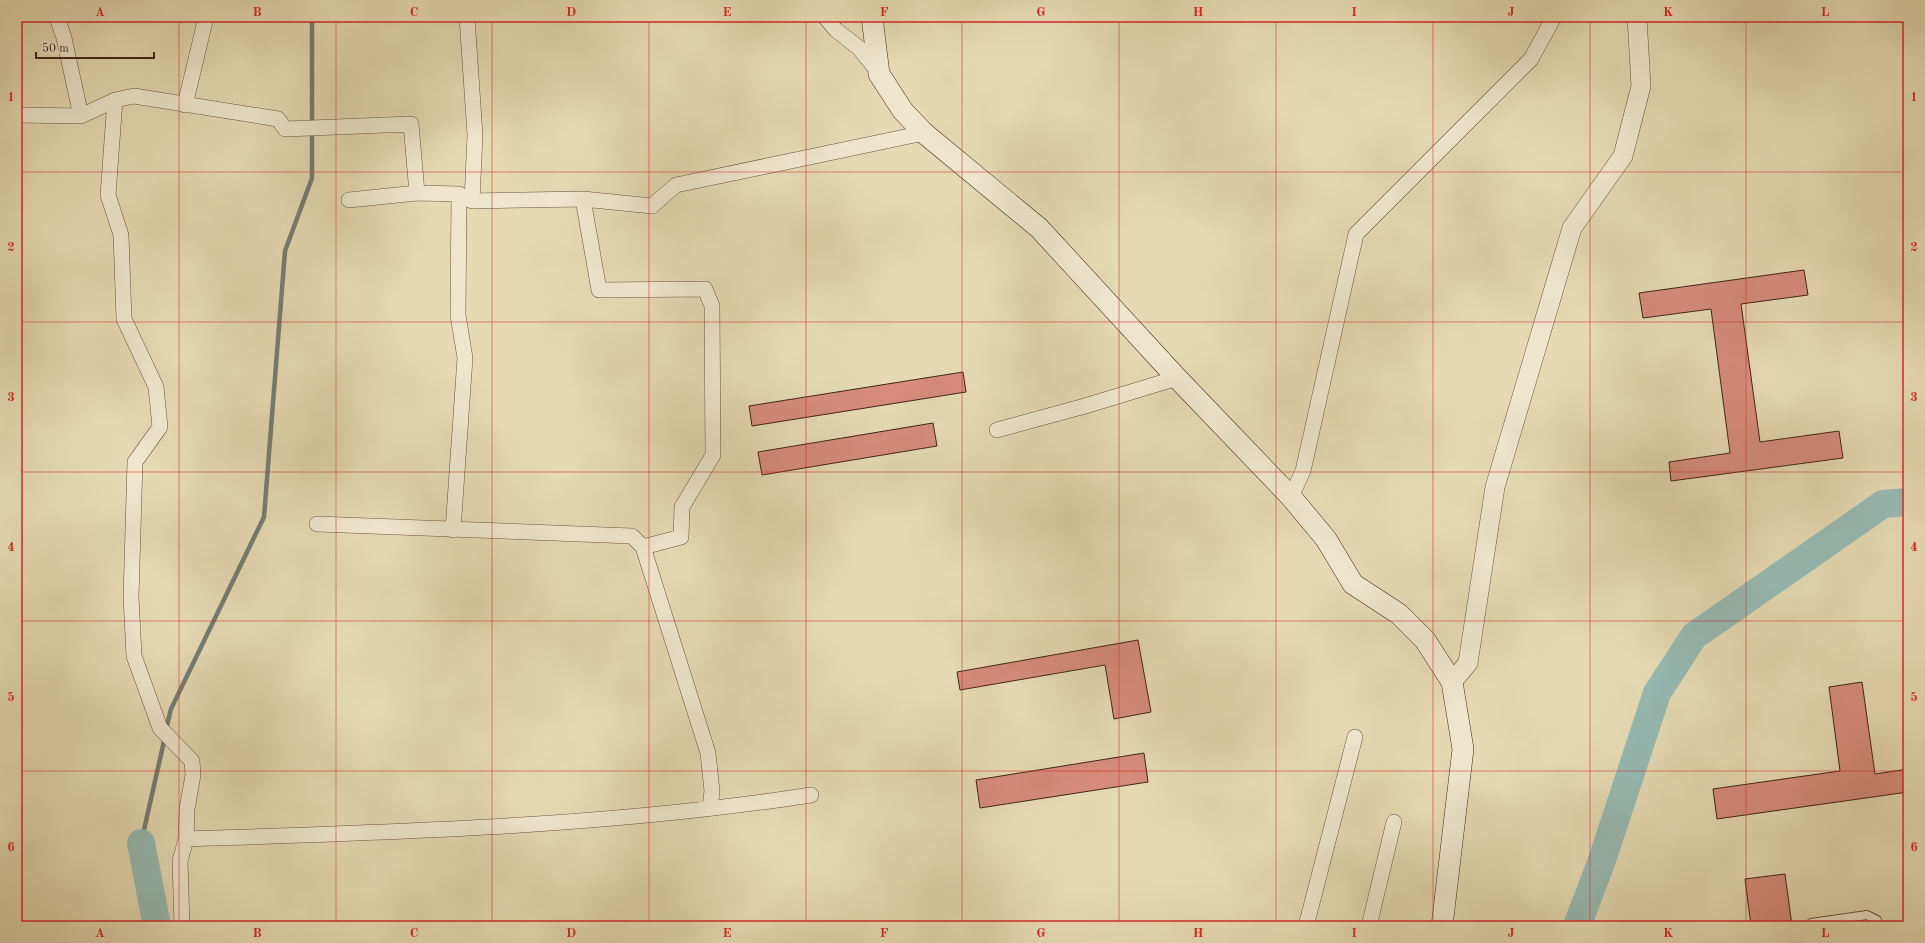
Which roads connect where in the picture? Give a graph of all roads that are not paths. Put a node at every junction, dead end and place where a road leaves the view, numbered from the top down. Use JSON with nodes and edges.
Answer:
{"nodes":[{"id":1,"x":57,"y":17,"type":"edge"},
{"id":2,"x":206,"y":17,"type":"edge"},
{"id":3,"x":467,"y":17,"type":"edge"},
{"id":4,"x":825,"y":17,"type":"edge"},
{"id":5,"x":872,"y":17,"type":"edge"},
{"id":6,"x":1554,"y":17,"type":"edge"},
{"id":7,"x":1637,"y":17,"type":"edge"},
{"id":8,"x":880,"y":74,"type":"junction"},
{"id":9,"x":115,"y":100,"type":"junction"},
{"id":10,"x":185,"y":105,"type":"junction"},
{"id":11,"x":17,"y":115,"type":"edge"},
{"id":12,"x":82,"y":116,"type":"junction"},
{"id":13,"x":924,"y":133,"type":"junction"},
{"id":14,"x":417,"y":193,"type":"junction"},
{"id":15,"x":459,"y":194,"type":"junction"},
{"id":16,"x":583,"y":199,"type":"junction"},
{"id":17,"x":349,"y":200,"type":"dead end"},
{"id":18,"x":472,"y":201,"type":"junction"},
{"id":19,"x":1177,"y":378,"type":"junction"},
{"id":20,"x":997,"y":430,"type":"dead end"},
{"id":21,"x":1291,"y":497,"type":"junction"},
{"id":22,"x":317,"y":524,"type":"dead end"},
{"id":23,"x":453,"y":530,"type":"junction"},
{"id":24,"x":643,"y":547,"type":"junction"},
{"id":25,"x":1452,"y":682,"type":"junction"},
{"id":26,"x":1355,"y":737,"type":"dead end"},
{"id":27,"x":811,"y":795,"type":"dead end"},
{"id":28,"x":710,"y":808,"type":"junction"},
{"id":29,"x":1394,"y":822,"type":"dead end"},
{"id":30,"x":186,"y":840,"type":"junction"},
{"id":31,"x":1811,"y":923,"type":"dead end"},
{"id":32,"x":182,"y":926,"type":"edge"},
{"id":33,"x":1306,"y":926,"type":"edge"},
{"id":34,"x":1369,"y":926,"type":"edge"},
{"id":35,"x":1442,"y":926,"type":"edge"},
{"id":36,"x":1878,"y":926,"type":"edge"}],
"edges":[{"from":1,"to":12,"type":"street"},
{"from":2,"to":10,"type":"street"},
{"from":3,"to":18,"type":"street"},
{"from":4,"to":8,"type":"street"},
{"from":5,"to":8,"type":"main road"},
{"from":6,"to":21,"type":"street"},
{"from":7,"to":25,"type":"street"},
{"from":8,"to":13,"type":"main road"},
{"from":9,"to":10,"type":"street"},
{"from":9,"to":12,"type":"street"},
{"from":9,"to":30,"type":"street"},
{"from":10,"to":14,"type":"street"},
{"from":11,"to":12,"type":"street"},
{"from":13,"to":16,"type":"street"},
{"from":13,"to":19,"type":"main road"},
{"from":14,"to":15,"type":"street"},
{"from":14,"to":17,"type":"street"},
{"from":15,"to":18,"type":"street"},
{"from":15,"to":23,"type":"street"},
{"from":16,"to":18,"type":"street"},
{"from":16,"to":24,"type":"street"},
{"from":19,"to":20,"type":"street"},
{"from":19,"to":21,"type":"main road"},
{"from":21,"to":25,"type":"main road"},
{"from":22,"to":23,"type":"street"},
{"from":23,"to":24,"type":"street"},
{"from":24,"to":28,"type":"street"},
{"from":25,"to":35,"type":"main road"},
{"from":26,"to":33,"type":"street"},
{"from":27,"to":28,"type":"street"},
{"from":28,"to":30,"type":"street"},
{"from":29,"to":34,"type":"street"},
{"from":30,"to":32,"type":"street"},
{"from":31,"to":36,"type":"lane"}]}
